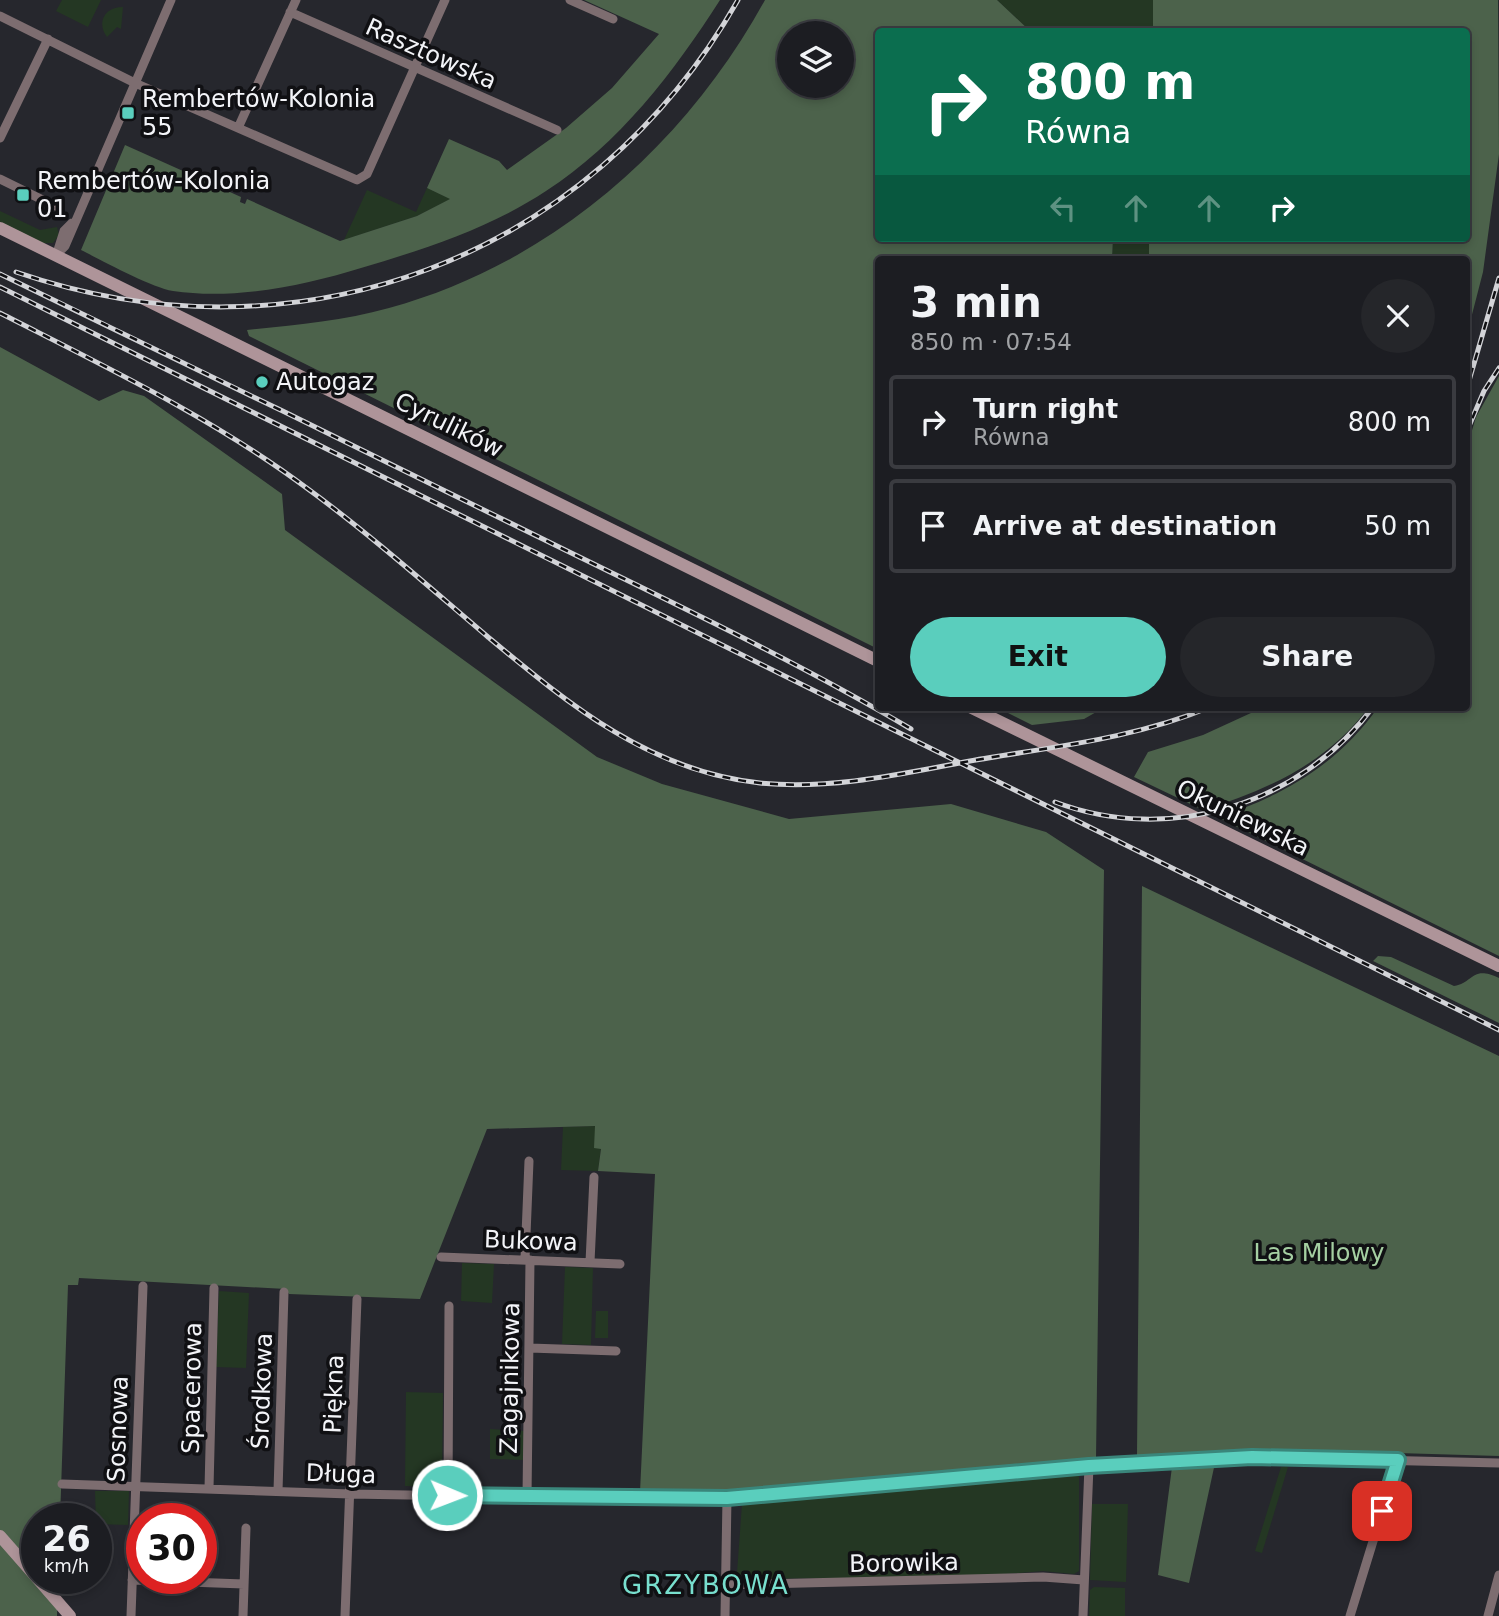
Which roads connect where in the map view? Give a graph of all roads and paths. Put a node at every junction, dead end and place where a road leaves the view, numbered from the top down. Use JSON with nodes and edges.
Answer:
{"nodes":[{"id":1,"x":171,"y":0,"type":"edge"},
{"id":2,"x":296,"y":0,"type":"edge"},
{"id":3,"x":445,"y":0,"type":"edge"},
{"id":4,"x":570,"y":0,"type":"edge"},
{"id":5,"x":290,"y":12,"type":"junction"},
{"id":6,"x":0,"y":16,"type":"edge"},
{"id":7,"x":613,"y":19,"type":"dead end"},
{"id":8,"x":48,"y":39,"type":"junction"},
{"id":9,"x":414,"y":67,"type":"junction"},
{"id":10,"x":135,"y":83,"type":"junction"},
{"id":11,"x":239,"y":128,"type":"junction"},
{"id":12,"x":557,"y":130,"type":"dead end"},
{"id":13,"x":0,"y":138,"type":"edge"},
{"id":14,"x":0,"y":179,"type":"edge"},
{"id":15,"x":55,"y":206,"type":"dead end"},
{"id":16,"x":0,"y":228,"type":"edge"},
{"id":17,"x":56,"y":255,"type":"junction"},
{"id":18,"x":875,"y":660,"type":"edge"},
{"id":19,"x":978,"y":711,"type":"edge"},
{"id":20,"x":1499,"y":966,"type":"edge"},
{"id":21,"x":529,"y":1161,"type":"dead end"},
{"id":22,"x":594,"y":1177,"type":"dead end"},
{"id":23,"x":441,"y":1257,"type":"dead end"},
{"id":24,"x":528,"y":1259,"type":"junction"},
{"id":25,"x":590,"y":1262,"type":"junction"},
{"id":26,"x":620,"y":1264,"type":"dead end"},
{"id":27,"x":143,"y":1286,"type":"dead end"},
{"id":28,"x":214,"y":1288,"type":"dead end"},
{"id":29,"x":285,"y":1292,"type":"dead end"},
{"id":30,"x":356,"y":1299,"type":"dead end"},
{"id":31,"x":449,"y":1306,"type":"dead end"},
{"id":32,"x":530,"y":1348,"type":"junction"},
{"id":33,"x":616,"y":1351,"type":"dead end"},
{"id":34,"x":1398,"y":1460,"type":"junction"},
{"id":35,"x":1499,"y":1463,"type":"edge"},
{"id":36,"x":1089,"y":1466,"type":"junction"},
{"id":37,"x":62,"y":1484,"type":"dead end"},
{"id":38,"x":135,"y":1486,"type":"junction"},
{"id":39,"x":209,"y":1489,"type":"junction"},
{"id":40,"x":278,"y":1491,"type":"junction"},
{"id":41,"x":349,"y":1494,"type":"junction"},
{"id":42,"x":447,"y":1495,"type":"junction"},
{"id":43,"x":527,"y":1496,"type":"junction"},
{"id":44,"x":727,"y":1498,"type":"junction"},
{"id":45,"x":134,"y":1503,"type":"edge"},
{"id":46,"x":246,"y":1528,"type":"dead end"},
{"id":47,"x":0,"y":1536,"type":"edge"},
{"id":48,"x":21,"y":1560,"type":"edge"},
{"id":49,"x":1499,"y":1575,"type":"edge"},
{"id":50,"x":1084,"y":1580,"type":"junction"},
{"id":51,"x":217,"y":1583,"type":"edge"},
{"id":52,"x":244,"y":1584,"type":"junction"},
{"id":53,"x":726,"y":1585,"type":"junction"},
{"id":54,"x":51,"y":1594,"type":"edge"},
{"id":55,"x":132,"y":1594,"type":"edge"},
{"id":56,"x":70,"y":1616,"type":"edge"},
{"id":57,"x":131,"y":1616,"type":"edge"},
{"id":58,"x":243,"y":1616,"type":"edge"},
{"id":59,"x":345,"y":1616,"type":"edge"},
{"id":60,"x":724,"y":1616,"type":"edge"},
{"id":61,"x":1083,"y":1616,"type":"edge"},
{"id":62,"x":1350,"y":1616,"type":"edge"},
{"id":63,"x":1488,"y":1616,"type":"edge"}],
"edges":[{"from":1,"to":10,"type":"street"},
{"from":2,"to":5,"type":"street"},
{"from":3,"to":9,"type":"street"},
{"from":4,"to":7,"type":"street"},
{"from":5,"to":9,"type":"street","name":"Rasztowska"},
{"from":5,"to":11,"type":"street"},
{"from":6,"to":8,"type":"street"},
{"from":8,"to":10,"type":"street"},
{"from":8,"to":13,"type":"street"},
{"from":9,"to":11,"type":"street"},
{"from":9,"to":12,"type":"street","name":"Rasztowska"},
{"from":10,"to":11,"type":"street"},
{"from":10,"to":17,"type":"street"},
{"from":14,"to":15,"type":"street"},
{"from":16,"to":17,"type":"main road","name":"Cyrulików"},
{"from":17,"to":18,"type":"main road","name":"Cyrulików"},
{"from":19,"to":20,"type":"main road","name":"Okuniewska"},
{"from":21,"to":24,"type":"street","name":"Zagajnikowa"},
{"from":22,"to":25,"type":"street"},
{"from":23,"to":24,"type":"street","name":"Bukowa"},
{"from":24,"to":25,"type":"street","name":"Bukowa"},
{"from":24,"to":32,"type":"street","name":"Zagajnikowa"},
{"from":25,"to":26,"type":"street","name":"Bukowa"},
{"from":27,"to":38,"type":"street","name":"Sosnowa"},
{"from":28,"to":39,"type":"street","name":"Spacerowa"},
{"from":29,"to":40,"type":"street","name":"Środkowa"},
{"from":30,"to":41,"type":"street","name":"Piękna"},
{"from":31,"to":42,"type":"street"},
{"from":32,"to":33,"type":"street"},
{"from":32,"to":43,"type":"street","name":"Zagajnikowa"},
{"from":34,"to":35,"type":"street","name":"Długa"},
{"from":34,"to":36,"type":"street","name":"Długa"},
{"from":34,"to":62,"type":"street"},
{"from":36,"to":44,"type":"street","name":"Długa"},
{"from":36,"to":50,"type":"street"},
{"from":37,"to":38,"type":"street","name":"Długa"},
{"from":38,"to":39,"type":"street","name":"Długa"},
{"from":38,"to":45,"type":"street","name":"Sosnowa"},
{"from":39,"to":40,"type":"street","name":"Długa"},
{"from":40,"to":41,"type":"street","name":"Długa"},
{"from":41,"to":42,"type":"street","name":"Długa"},
{"from":41,"to":59,"type":"street","name":"Piękna"},
{"from":42,"to":43,"type":"street","name":"Długa"},
{"from":43,"to":44,"type":"street","name":"Długa"},
{"from":44,"to":53,"type":"street"},
{"from":46,"to":52,"type":"street"},
{"from":47,"to":48,"type":"main road"},
{"from":49,"to":63,"type":"street"},
{"from":50,"to":53,"type":"street","name":"Borowika"},
{"from":50,"to":61,"type":"street"},
{"from":51,"to":52,"type":"street"},
{"from":52,"to":58,"type":"street"},
{"from":53,"to":60,"type":"street"},
{"from":54,"to":56,"type":"main road"},
{"from":55,"to":57,"type":"street","name":"Sosnowa"}]}
